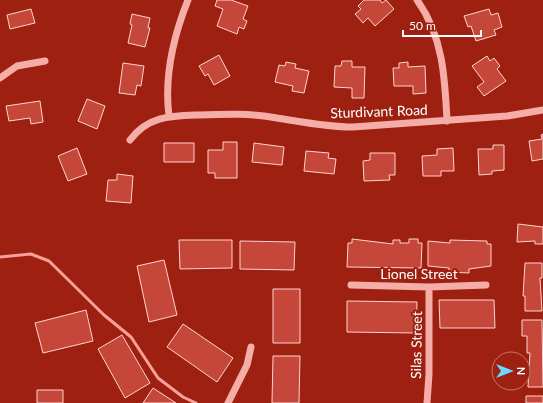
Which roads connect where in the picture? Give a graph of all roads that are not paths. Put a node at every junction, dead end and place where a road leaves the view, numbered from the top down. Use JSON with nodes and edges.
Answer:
{"nodes":[{"id":1,"x":188,"y":0,"type":"edge"},
{"id":2,"x":417,"y":0,"type":"edge"},
{"id":3,"x":45,"y":61,"type":"dead end"},
{"id":4,"x":0,"y":78,"type":"edge"},
{"id":5,"x":543,"y":110,"type":"edge"},
{"id":6,"x":169,"y":116,"type":"junction"},
{"id":7,"x":447,"y":121,"type":"junction"},
{"id":8,"x":130,"y":140,"type":"dead end"},
{"id":9,"x":351,"y":286,"type":"dead end"},
{"id":10,"x":486,"y":286,"type":"dead end"},
{"id":11,"x":429,"y":287,"type":"junction"},
{"id":12,"x":251,"y":347,"type":"dead end"},
{"id":13,"x":228,"y":403,"type":"edge"},
{"id":14,"x":427,"y":403,"type":"edge"}],
"edges":[{"from":1,"to":6,"type":"street"},
{"from":2,"to":7,"type":"street"},
{"from":3,"to":4,"type":"street"},
{"from":5,"to":7,"type":"street","name":"Sturdivant Road"},
{"from":6,"to":7,"type":"street","name":"Sturdivant Road"},
{"from":6,"to":8,"type":"street","name":"Sturdivant Road"},
{"from":9,"to":11,"type":"street","name":"Lionel Street"},
{"from":10,"to":11,"type":"street","name":"Lionel Street"},
{"from":11,"to":14,"type":"street","name":"Silas Street"},
{"from":12,"to":13,"type":"street"}]}
